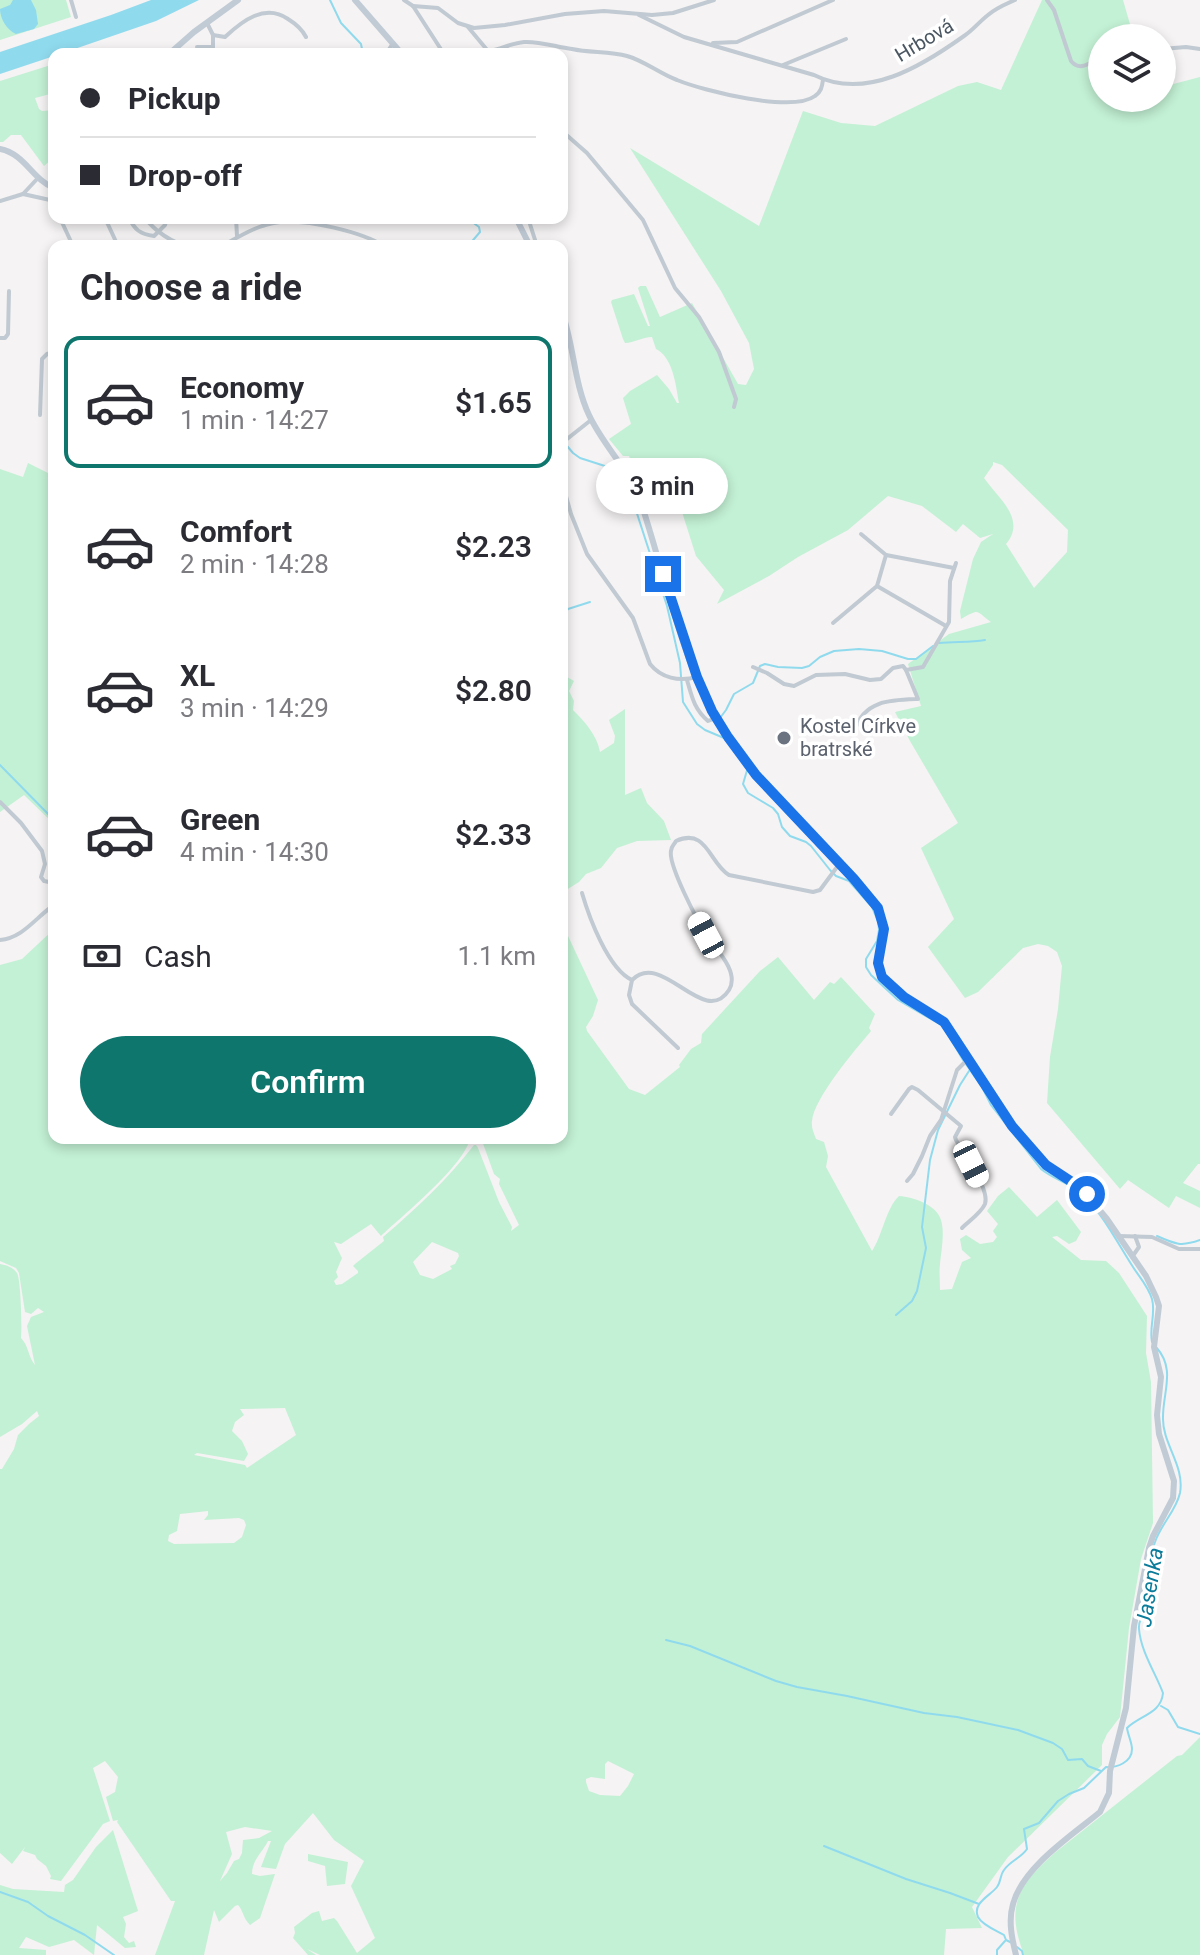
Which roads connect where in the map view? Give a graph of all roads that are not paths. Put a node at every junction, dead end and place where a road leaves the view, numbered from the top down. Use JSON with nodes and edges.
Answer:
{"nodes":[{"id":1,"x":71,"y":0,"type":"edge"},
{"id":2,"x":238,"y":0,"type":"edge"},
{"id":3,"x":355,"y":0,"type":"edge"},
{"id":4,"x":404,"y":0,"type":"edge"},
{"id":5,"x":419,"y":0,"type":"edge"},
{"id":6,"x":438,"y":0,"type":"edge"},
{"id":7,"x":714,"y":0,"type":"edge"},
{"id":8,"x":833,"y":0,"type":"edge"},
{"id":9,"x":1015,"y":0,"type":"edge"},
{"id":10,"x":1047,"y":0,"type":"edge"},
{"id":11,"x":413,"y":6,"type":"junction"},
{"id":12,"x":433,"y":7,"type":"junction"},
{"id":13,"x":639,"y":15,"type":"junction"},
{"id":14,"x":76,"y":17,"type":"dead end"},
{"id":15,"x":207,"y":23,"type":"junction"},
{"id":16,"x":468,"y":27,"type":"junction"},
{"id":17,"x":213,"y":35,"type":"junction"},
{"id":18,"x":306,"y":37,"type":"dead end"},
{"id":19,"x":846,"y":39,"type":"dead end"},
{"id":20,"x":393,"y":43,"type":"junction"},
{"id":21,"x":702,"y":43,"type":"junction"},
{"id":22,"x":197,"y":47,"type":"dead end"},
{"id":23,"x":213,"y":47,"type":"joint"},
{"id":24,"x":176,"y":48,"type":"edge"},
{"id":25,"x":390,"y":48,"type":"edge"},
{"id":26,"x":397,"y":48,"type":"edge"},
{"id":27,"x":440,"y":48,"type":"edge"},
{"id":28,"x":484,"y":48,"type":"edge"},
{"id":29,"x":502,"y":48,"type":"edge"},
{"id":30,"x":564,"y":48,"type":"edge"},
{"id":31,"x":1176,"y":48,"type":"edge"},
{"id":32,"x":568,"y":49,"type":"edge"},
{"id":33,"x":1200,"y":49,"type":"edge"},
{"id":34,"x":1088,"y":64,"type":"edge"},
{"id":35,"x":780,"y":66,"type":"junction"},
{"id":36,"x":823,"y":80,"type":"junction"},
{"id":37,"x":568,"y":136,"type":"edge"},
{"id":38,"x":0,"y":149,"type":"edge"},
{"id":39,"x":38,"y":178,"type":"junction"},
{"id":40,"x":48,"y":184,"type":"edge"},
{"id":41,"x":23,"y":194,"type":"junction"},
{"id":42,"x":48,"y":200,"type":"edge"},
{"id":43,"x":0,"y":201,"type":"edge"},
{"id":44,"x":132,"y":224,"type":"edge"},
{"id":45,"x":151,"y":224,"type":"edge"},
{"id":46,"x":165,"y":224,"type":"edge"},
{"id":47,"x":236,"y":224,"type":"edge"},
{"id":48,"x":271,"y":224,"type":"edge"},
{"id":49,"x":302,"y":224,"type":"edge"},
{"id":50,"x":159,"y":232,"type":"junction"},
{"id":51,"x":237,"y":236,"type":"junction"},
{"id":52,"x":173,"y":240,"type":"edge"},
{"id":53,"x":231,"y":240,"type":"edge"},
{"id":54,"x":375,"y":240,"type":"edge"},
{"id":55,"x":9,"y":291,"type":"dead end"},
{"id":56,"x":568,"y":337,"type":"edge"},
{"id":57,"x":0,"y":338,"type":"edge"},
{"id":58,"x":48,"y":354,"type":"edge"},
{"id":59,"x":734,"y":407,"type":"dead end"},
{"id":60,"x":40,"y":415,"type":"dead end"},
{"id":61,"x":591,"y":420,"type":"junction"},
{"id":62,"x":568,"y":439,"type":"edge"},
{"id":63,"x":568,"y":503,"type":"edge"},
{"id":64,"x":861,"y":534,"type":"dead end"},
{"id":65,"x":886,"y":555,"type":"junction"},
{"id":66,"x":877,"y":586,"type":"junction"},
{"id":67,"x":833,"y":623,"type":"dead end"},
{"id":68,"x":946,"y":626,"type":"junction"},
{"id":69,"x":753,"y":667,"type":"dead end"},
{"id":70,"x":906,"y":670,"type":"junction"},
{"id":71,"x":697,"y":677,"type":"junction"},
{"id":72,"x":687,"y":680,"type":"junction"},
{"id":73,"x":717,"y":720,"type":"junction"},
{"id":74,"x":855,"y":730,"type":"dead end"},
{"id":75,"x":0,"y":802,"type":"edge"},
{"id":76,"x":838,"y":866,"type":"junction"},
{"id":77,"x":48,"y":882,"type":"edge"},
{"id":78,"x":576,"y":900,"type":"dead end"},
{"id":79,"x":48,"y":909,"type":"edge"},
{"id":80,"x":0,"y":940,"type":"edge"},
{"id":81,"x":632,"y":980,"type":"junction"},
{"id":82,"x":678,"y":1048,"type":"dead end"},
{"id":83,"x":965,"y":1061,"type":"junction"},
{"id":84,"x":891,"y":1114,"type":"dead end"},
{"id":85,"x":947,"y":1114,"type":"junction"},
{"id":86,"x":907,"y":1181,"type":"dead end"},
{"id":87,"x":962,"y":1228,"type":"dead end"},
{"id":88,"x":1119,"y":1236,"type":"junction"},
{"id":89,"x":1135,"y":1236,"type":"junction"},
{"id":90,"x":1200,"y":1249,"type":"edge"},
{"id":91,"x":1132,"y":1257,"type":"junction"},
{"id":92,"x":1015,"y":1950,"type":"edge"}],
"edges":[{"from":1,"to":14,"type":"street"},
{"from":2,"to":15,"type":"street"},
{"from":3,"to":20,"type":"street"},
{"from":4,"to":11,"type":"street"},
{"from":5,"to":11,"type":"street"},
{"from":6,"to":12,"type":"street"},
{"from":7,"to":13,"type":"street"},
{"from":8,"to":21,"type":"street","name":"Hrbová"},
{"from":9,"to":36,"type":"street","name":"Hrbová"},
{"from":10,"to":34,"type":"street"},
{"from":11,"to":12,"type":"street"},
{"from":11,"to":27,"type":"street"},
{"from":12,"to":16,"type":"street"},
{"from":13,"to":16,"type":"street"},
{"from":13,"to":21,"type":"street","name":"Hrbová"},
{"from":15,"to":17,"type":"street"},
{"from":15,"to":24,"type":"street"},
{"from":16,"to":28,"type":"street"},
{"from":17,"to":18,"type":"street"},
{"from":17,"to":23,"type":"street"},
{"from":19,"to":35,"type":"street"},
{"from":20,"to":25,"type":"street"},
{"from":20,"to":26,"type":"street"},
{"from":21,"to":35,"type":"street","name":"Hrbová"},
{"from":22,"to":23,"type":"street"},
{"from":29,"to":30,"type":"street"},
{"from":31,"to":33,"type":"street"},
{"from":32,"to":36,"type":"street"},
{"from":35,"to":36,"type":"street","name":"Hrbová"},
{"from":37,"to":59,"type":"street"},
{"from":38,"to":39,"type":"street"},
{"from":39,"to":40,"type":"street"},
{"from":39,"to":41,"type":"street"},
{"from":41,"to":42,"type":"street"},
{"from":41,"to":43,"type":"street"},
{"from":44,"to":50,"type":"street"},
{"from":45,"to":50,"type":"street"},
{"from":46,"to":50,"type":"street"},
{"from":47,"to":51,"type":"street"},
{"from":48,"to":51,"type":"street"},
{"from":49,"to":54,"type":"street"},
{"from":50,"to":52,"type":"street"},
{"from":51,"to":53,"type":"street"},
{"from":55,"to":57,"type":"street"},
{"from":56,"to":61,"type":"street"},
{"from":58,"to":60,"type":"street"},
{"from":61,"to":62,"type":"street"},
{"from":61,"to":71,"type":"street"},
{"from":63,"to":72,"type":"street"},
{"from":64,"to":65,"type":"street"},
{"from":65,"to":66,"type":"street"},
{"from":65,"to":68,"type":"street"},
{"from":66,"to":67,"type":"street"},
{"from":66,"to":68,"type":"street"},
{"from":68,"to":70,"type":"street"},
{"from":69,"to":70,"type":"street"},
{"from":70,"to":74,"type":"street"},
{"from":71,"to":72,"type":"street"},
{"from":71,"to":73,"type":"street"},
{"from":72,"to":73,"type":"street"},
{"from":73,"to":76,"type":"street"},
{"from":75,"to":77,"type":"street"},
{"from":76,"to":81,"type":"street"},
{"from":76,"to":83,"type":"street"},
{"from":78,"to":81,"type":"street"},
{"from":79,"to":80,"type":"street"},
{"from":81,"to":82,"type":"street"},
{"from":83,"to":85,"type":"street"},
{"from":83,"to":88,"type":"street"},
{"from":84,"to":85,"type":"street"},
{"from":85,"to":86,"type":"street"},
{"from":85,"to":87,"type":"street"},
{"from":88,"to":89,"type":"street"},
{"from":88,"to":91,"type":"street"},
{"from":89,"to":90,"type":"street"},
{"from":89,"to":91,"type":"street"},
{"from":91,"to":92,"type":"street"}]}
